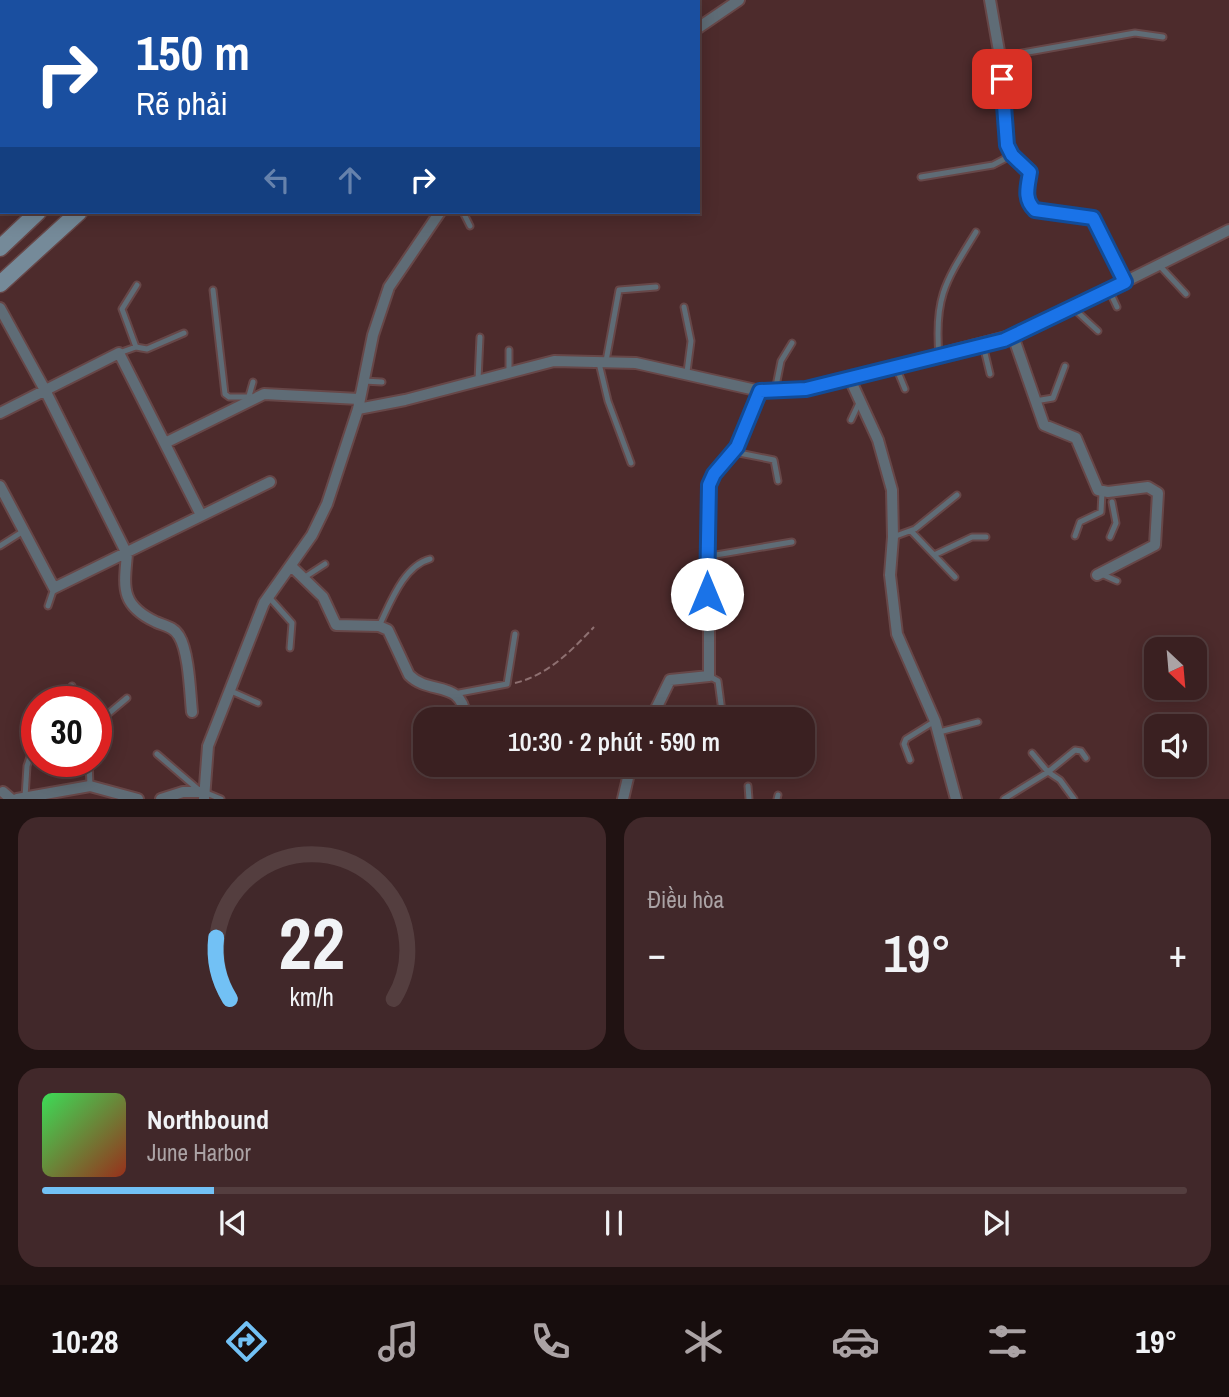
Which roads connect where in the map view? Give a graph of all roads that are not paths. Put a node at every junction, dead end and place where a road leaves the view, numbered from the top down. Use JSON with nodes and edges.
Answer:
{"nodes":[{"id":1,"x":739,"y":0,"type":"edge"},
{"id":2,"x":990,"y":0,"type":"edge"},
{"id":3,"x":700,"y":27,"type":"edge"},
{"id":4,"x":1163,"y":37,"type":"dead end"},
{"id":5,"x":1000,"y":57,"type":"junction"},
{"id":6,"x":1012,"y":155,"type":"junction"},
{"id":7,"x":921,"y":177,"type":"dead end"},
{"id":8,"x":36,"y":214,"type":"edge"},
{"id":9,"x":73,"y":214,"type":"edge"},
{"id":10,"x":439,"y":214,"type":"edge"},
{"id":11,"x":464,"y":214,"type":"edge"},
{"id":12,"x":470,"y":226,"type":"dead end"},
{"id":13,"x":1229,"y":230,"type":"edge"},
{"id":14,"x":976,"y":232,"type":"dead end"},
{"id":15,"x":0,"y":248,"type":"edge"},
{"id":16,"x":1160,"y":265,"type":"junction"},
{"id":17,"x":1125,"y":282,"type":"junction"},
{"id":18,"x":0,"y":284,"type":"edge"},
{"id":19,"x":137,"y":285,"type":"dead end"},
{"id":20,"x":656,"y":288,"type":"dead end"},
{"id":21,"x":213,"y":290,"type":"dead end"},
{"id":22,"x":1109,"y":290,"type":"junction"},
{"id":23,"x":1186,"y":294,"type":"dead end"},
{"id":24,"x":684,"y":307,"type":"dead end"},
{"id":25,"x":1117,"y":307,"type":"dead end"},
{"id":26,"x":0,"y":308,"type":"edge"},
{"id":27,"x":1073,"y":308,"type":"junction"},
{"id":28,"x":1098,"y":331,"type":"dead end"},
{"id":29,"x":184,"y":333,"type":"dead end"},
{"id":30,"x":1013,"y":336,"type":"junction"},
{"id":31,"x":480,"y":337,"type":"dead end"},
{"id":32,"x":792,"y":343,"type":"dead end"},
{"id":33,"x":983,"y":345,"type":"junction"},
{"id":34,"x":136,"y":347,"type":"junction"},
{"id":35,"x":509,"y":350,"type":"dead end"},
{"id":36,"x":119,"y":353,"type":"junction"},
{"id":37,"x":939,"y":356,"type":"junction"},
{"id":38,"x":602,"y":360,"type":"junction"},
{"id":39,"x":1065,"y":366,"type":"dead end"},
{"id":40,"x":896,"y":367,"type":"junction"},
{"id":41,"x":509,"y":371,"type":"junction"},
{"id":42,"x":687,"y":372,"type":"junction"},
{"id":43,"x":990,"y":374,"type":"dead end"},
{"id":44,"x":850,"y":379,"type":"junction"},
{"id":45,"x":478,"y":380,"type":"junction"},
{"id":46,"x":364,"y":381,"type":"junction"},
{"id":47,"x":253,"y":382,"type":"dead end"},
{"id":48,"x":382,"y":383,"type":"dead end"},
{"id":49,"x":905,"y":389,"type":"dead end"},
{"id":50,"x":46,"y":390,"type":"junction"},
{"id":51,"x":760,"y":391,"type":"junction"},
{"id":52,"x":775,"y":391,"type":"junction"},
{"id":53,"x":252,"y":396,"type":"junction"},
{"id":54,"x":1035,"y":401,"type":"junction"},
{"id":55,"x":859,"y":403,"type":"junction"},
{"id":56,"x":358,"y":404,"type":"junction"},
{"id":57,"x":0,"y":413,"type":"edge"},
{"id":58,"x":850,"y":420,"type":"dead end"},
{"id":59,"x":165,"y":443,"type":"junction"},
{"id":60,"x":734,"y":452,"type":"junction"},
{"id":61,"x":631,"y":463,"type":"dead end"},
{"id":62,"x":778,"y":481,"type":"dead end"},
{"id":63,"x":270,"y":482,"type":"dead end"},
{"id":64,"x":0,"y":486,"type":"edge"},
{"id":65,"x":957,"y":495,"type":"dead end"},
{"id":66,"x":1108,"y":496,"type":"junction"},
{"id":67,"x":201,"y":515,"type":"junction"},
{"id":68,"x":911,"y":531,"type":"junction"},
{"id":69,"x":22,"y":532,"type":"junction"},
{"id":70,"x":1076,"y":536,"type":"dead end"},
{"id":71,"x":893,"y":537,"type":"junction"},
{"id":72,"x":986,"y":537,"type":"dead end"},
{"id":73,"x":1110,"y":537,"type":"dead end"},
{"id":74,"x":792,"y":542,"type":"dead end"},
{"id":75,"x":0,"y":546,"type":"edge"},
{"id":76,"x":127,"y":554,"type":"junction"},
{"id":77,"x":934,"y":555,"type":"junction"},
{"id":78,"x":707,"y":556,"type":"junction"},
{"id":79,"x":430,"y":559,"type":"dead end"},
{"id":80,"x":325,"y":564,"type":"dead end"},
{"id":81,"x":291,"y":566,"type":"junction"},
{"id":82,"x":1098,"y":574,"type":"joint"},
{"id":83,"x":305,"y":577,"type":"junction"},
{"id":84,"x":955,"y":577,"type":"dead end"},
{"id":85,"x":1117,"y":581,"type":"dead end"},
{"id":86,"x":54,"y":588,"type":"junction"},
{"id":87,"x":268,"y":596,"type":"junction"},
{"id":88,"x":48,"y":606,"type":"dead end"},
{"id":89,"x":379,"y":626,"type":"junction"},
{"id":90,"x":515,"y":634,"type":"dead end"},
{"id":91,"x":290,"y":648,"type":"dead end"},
{"id":92,"x":709,"y":676,"type":"junction"},
{"id":93,"x":228,"y":690,"type":"junction"},
{"id":94,"x":454,"y":694,"type":"junction"},
{"id":95,"x":127,"y":698,"type":"dead end"},
{"id":96,"x":258,"y":703,"type":"dead end"},
{"id":97,"x":464,"y":707,"type":"edge"},
{"id":98,"x":657,"y":707,"type":"edge"},
{"id":99,"x":721,"y":707,"type":"edge"},
{"id":100,"x":112,"y":711,"type":"edge"},
{"id":101,"x":192,"y":712,"type":"dead end"},
{"id":102,"x":978,"y":722,"type":"dead end"},
{"id":103,"x":937,"y":727,"type":"junction"},
{"id":104,"x":1032,"y":753,"type":"dead end"},
{"id":105,"x":158,"y":754,"type":"dead end"},
{"id":106,"x":1086,"y":758,"type":"dead end"},
{"id":107,"x":910,"y":760,"type":"dead end"},
{"id":108,"x":1048,"y":772,"type":"junction"},
{"id":109,"x":25,"y":777,"type":"edge"},
{"id":110,"x":90,"y":777,"type":"edge"},
{"id":111,"x":628,"y":777,"type":"edge"},
{"id":112,"x":90,"y":786,"type":"junction"},
{"id":113,"x":748,"y":786,"type":"dead end"},
{"id":114,"x":203,"y":794,"type":"edge"},
{"id":115,"x":21,"y":798,"type":"edge"},
{"id":116,"x":1007,"y":798,"type":"edge"},
{"id":117,"x":138,"y":799,"type":"edge"},
{"id":118,"x":161,"y":799,"type":"edge"},
{"id":119,"x":221,"y":799,"type":"edge"},
{"id":120,"x":623,"y":799,"type":"edge"},
{"id":121,"x":749,"y":799,"type":"edge"},
{"id":122,"x":956,"y":799,"type":"edge"},
{"id":123,"x":1074,"y":799,"type":"edge"}],
"edges":[{"from":1,"to":3,"type":"street"},
{"from":2,"to":5,"type":"street"},
{"from":4,"to":5,"type":"lane"},
{"from":5,"to":6,"type":"street"},
{"from":6,"to":7,"type":"lane"},
{"from":6,"to":17,"type":"street"},
{"from":8,"to":15,"type":"main road"},
{"from":9,"to":18,"type":"main road"},
{"from":10,"to":46,"type":"street"},
{"from":11,"to":12,"type":"lane"},
{"from":13,"to":16,"type":"street"},
{"from":14,"to":37,"type":"lane"},
{"from":16,"to":17,"type":"street"},
{"from":16,"to":23,"type":"lane"},
{"from":17,"to":22,"type":"street"},
{"from":19,"to":34,"type":"lane"},
{"from":20,"to":38,"type":"lane"},
{"from":21,"to":53,"type":"lane"},
{"from":22,"to":25,"type":"lane"},
{"from":22,"to":27,"type":"street"},
{"from":24,"to":42,"type":"lane"},
{"from":26,"to":50,"type":"street"},
{"from":27,"to":28,"type":"lane"},
{"from":27,"to":30,"type":"street"},
{"from":29,"to":34,"type":"lane"},
{"from":30,"to":33,"type":"street"},
{"from":30,"to":54,"type":"street"},
{"from":31,"to":45,"type":"lane"},
{"from":32,"to":52,"type":"lane"},
{"from":33,"to":37,"type":"street"},
{"from":33,"to":43,"type":"lane"},
{"from":34,"to":36,"type":"lane"},
{"from":35,"to":41,"type":"lane"},
{"from":36,"to":50,"type":"street"},
{"from":36,"to":59,"type":"street"},
{"from":37,"to":40,"type":"street"},
{"from":38,"to":41,"type":"street"},
{"from":38,"to":42,"type":"street"},
{"from":38,"to":61,"type":"lane"},
{"from":39,"to":54,"type":"lane"},
{"from":40,"to":44,"type":"street"},
{"from":40,"to":49,"type":"lane"},
{"from":41,"to":45,"type":"street"},
{"from":42,"to":51,"type":"street"},
{"from":44,"to":52,"type":"street"},
{"from":44,"to":55,"type":"street"},
{"from":45,"to":56,"type":"street"},
{"from":46,"to":48,"type":"lane"},
{"from":46,"to":56,"type":"street"},
{"from":47,"to":53,"type":"lane"},
{"from":50,"to":57,"type":"street"},
{"from":50,"to":76,"type":"street"},
{"from":51,"to":52,"type":"street"},
{"from":51,"to":60,"type":"street"},
{"from":53,"to":56,"type":"street"},
{"from":53,"to":59,"type":"street"},
{"from":54,"to":66,"type":"street"},
{"from":55,"to":58,"type":"lane"},
{"from":55,"to":71,"type":"street"},
{"from":56,"to":81,"type":"street"},
{"from":59,"to":67,"type":"street"},
{"from":60,"to":62,"type":"lane"},
{"from":60,"to":78,"type":"street"},
{"from":63,"to":67,"type":"street"},
{"from":64,"to":69,"type":"street"},
{"from":65,"to":68,"type":"lane"},
{"from":66,"to":70,"type":"lane"},
{"from":66,"to":73,"type":"lane"},
{"from":66,"to":82,"type":"street"},
{"from":67,"to":76,"type":"street"},
{"from":68,"to":71,"type":"lane"},
{"from":68,"to":77,"type":"lane"},
{"from":69,"to":75,"type":"lane"},
{"from":69,"to":86,"type":"street"},
{"from":71,"to":103,"type":"street"},
{"from":72,"to":77,"type":"lane"},
{"from":74,"to":78,"type":"lane"},
{"from":76,"to":86,"type":"street"},
{"from":76,"to":101,"type":"street"},
{"from":77,"to":84,"type":"lane"},
{"from":78,"to":92,"type":"street"},
{"from":79,"to":89,"type":"lane"},
{"from":80,"to":83,"type":"lane"},
{"from":81,"to":83,"type":"street"},
{"from":81,"to":87,"type":"street"},
{"from":82,"to":85,"type":"lane"},
{"from":83,"to":89,"type":"street"},
{"from":86,"to":88,"type":"lane"},
{"from":87,"to":91,"type":"lane"},
{"from":87,"to":93,"type":"street"},
{"from":89,"to":94,"type":"street"},
{"from":90,"to":94,"type":"lane"},
{"from":92,"to":98,"type":"street"},
{"from":92,"to":99,"type":"lane"},
{"from":93,"to":96,"type":"lane"},
{"from":93,"to":114,"type":"street"},
{"from":94,"to":97,"type":"street"},
{"from":95,"to":100,"type":"lane"},
{"from":102,"to":103,"type":"lane"},
{"from":103,"to":107,"type":"lane"},
{"from":103,"to":122,"type":"street"},
{"from":104,"to":108,"type":"lane"},
{"from":105,"to":114,"type":"lane"},
{"from":106,"to":108,"type":"lane"},
{"from":108,"to":116,"type":"lane"},
{"from":108,"to":123,"type":"lane"},
{"from":109,"to":115,"type":"lane"},
{"from":110,"to":112,"type":"lane"},
{"from":111,"to":120,"type":"street"},
{"from":112,"to":115,"type":"street"},
{"from":112,"to":117,"type":"street"},
{"from":113,"to":121,"type":"lane"},
{"from":114,"to":118,"type":"street"},
{"from":114,"to":119,"type":"lane"}]}
